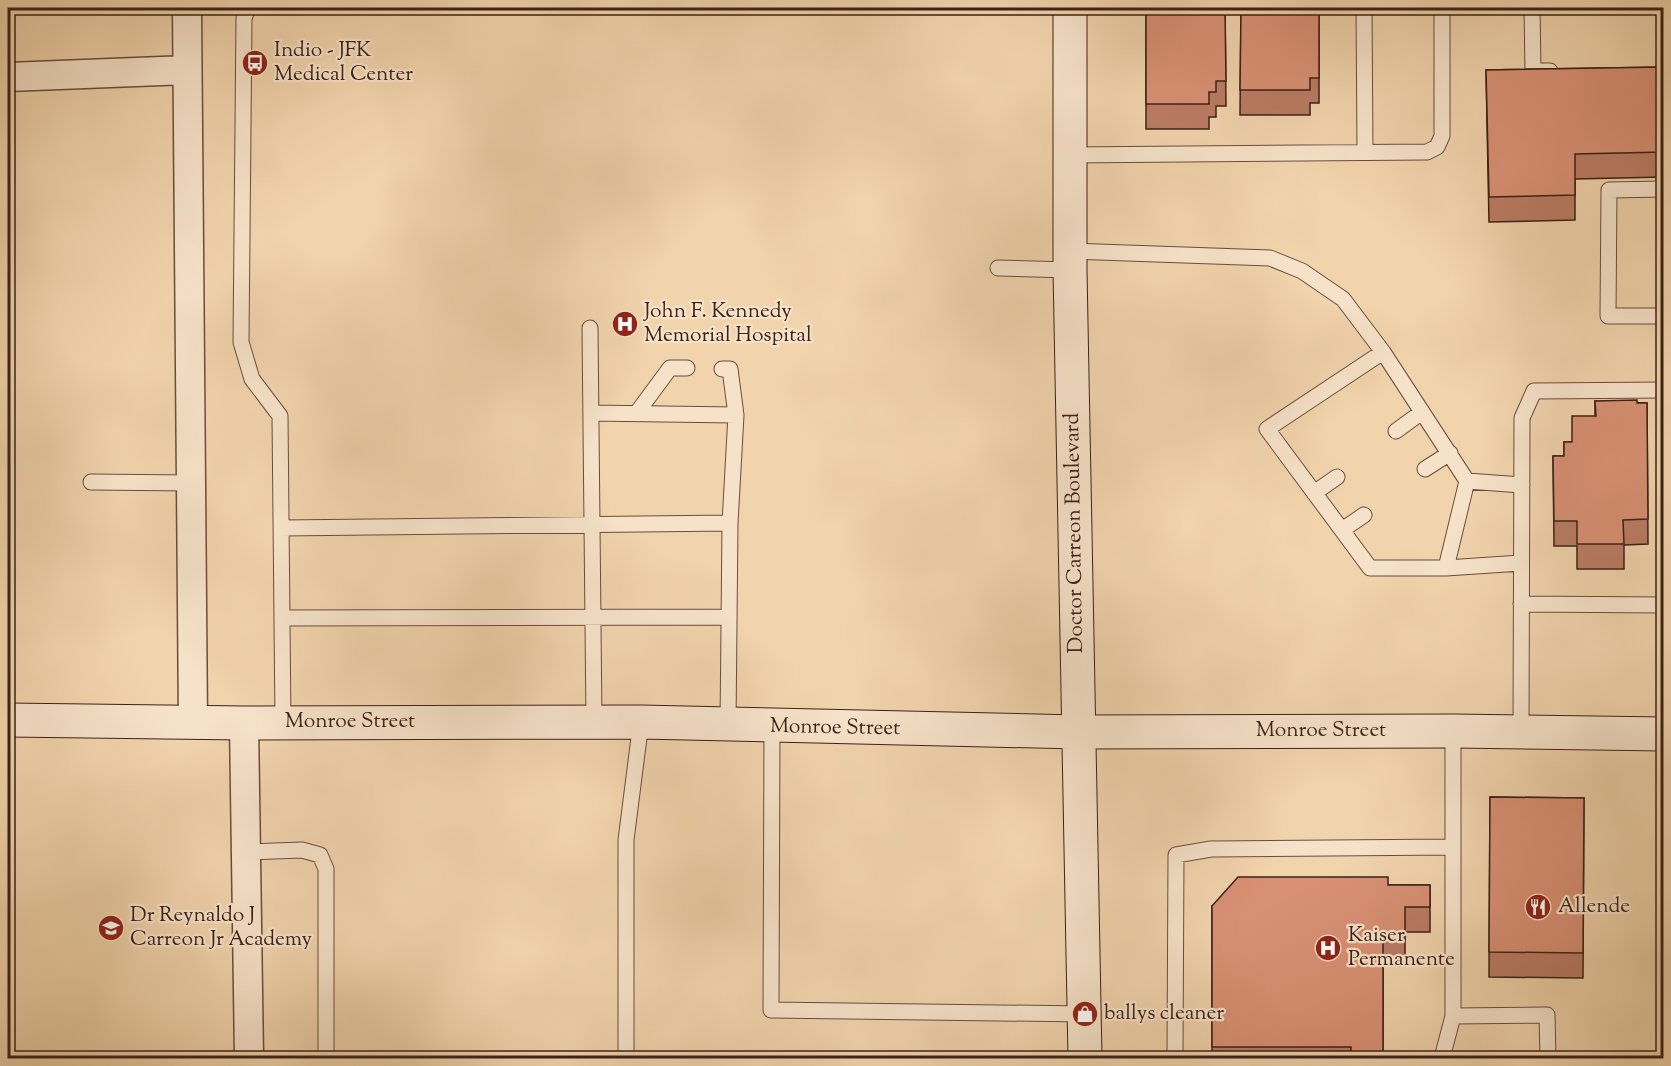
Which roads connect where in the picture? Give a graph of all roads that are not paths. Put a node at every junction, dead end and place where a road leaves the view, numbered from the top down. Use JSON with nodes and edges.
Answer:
{"nodes":[{"id":1,"x":187,"y":8,"type":"edge"},
{"id":2,"x":248,"y":8,"type":"edge"},
{"id":3,"x":1070,"y":8,"type":"edge"},
{"id":4,"x":1364,"y":8,"type":"edge"},
{"id":5,"x":1442,"y":8,"type":"edge"},
{"id":6,"x":1532,"y":8,"type":"edge"},
{"id":7,"x":187,"y":70,"type":"junction"},
{"id":8,"x":1565,"y":71,"type":"edge"},
{"id":9,"x":8,"y":77,"type":"edge"},
{"id":10,"x":1365,"y":152,"type":"junction"},
{"id":11,"x":1070,"y":155,"type":"junction"},
{"id":12,"x":1664,"y":189,"type":"edge"},
{"id":13,"x":1070,"y":260,"type":"junction"},
{"id":14,"x":998,"y":268,"type":"dead end"},
{"id":15,"x":1664,"y":316,"type":"edge"},
{"id":16,"x":590,"y":328,"type":"dead end"},
{"id":17,"x":1383,"y":352,"type":"junction"},
{"id":18,"x":687,"y":368,"type":"dead end"},
{"id":19,"x":722,"y":369,"type":"dead end"},
{"id":20,"x":1664,"y":390,"type":"edge"},
{"id":21,"x":1422,"y":412,"type":"junction"},
{"id":22,"x":591,"y":413,"type":"junction"},
{"id":23,"x":636,"y":414,"type":"junction"},
{"id":24,"x":735,"y":415,"type":"junction"},
{"id":25,"x":1396,"y":431,"type":"dead end"},
{"id":26,"x":1450,"y":453,"type":"junction"},
{"id":27,"x":1425,"y":469,"type":"dead end"},
{"id":28,"x":1337,"y":477,"type":"dead end"},
{"id":29,"x":1467,"y":481,"type":"junction"},
{"id":30,"x":91,"y":482,"type":"dead end"},
{"id":31,"x":191,"y":483,"type":"junction"},
{"id":32,"x":1522,"y":485,"type":"junction"},
{"id":33,"x":1314,"y":493,"type":"junction"},
{"id":34,"x":1364,"y":515,"type":"dead end"},
{"id":35,"x":730,"y":523,"type":"junction"},
{"id":36,"x":591,"y":525,"type":"junction"},
{"id":37,"x":281,"y":528,"type":"junction"},
{"id":38,"x":1341,"y":530,"type":"junction"},
{"id":39,"x":1521,"y":563,"type":"junction"},
{"id":40,"x":1446,"y":568,"type":"junction"},
{"id":41,"x":1521,"y":604,"type":"junction"},
{"id":42,"x":1664,"y":605,"type":"edge"},
{"id":43,"x":592,"y":616,"type":"junction"},
{"id":44,"x":729,"y":617,"type":"junction"},
{"id":45,"x":282,"y":618,"type":"junction"},
{"id":46,"x":283,"y":722,"type":"junction"},
{"id":47,"x":594,"y":722,"type":"junction"},
{"id":48,"x":641,"y":722,"type":"junction"},
{"id":49,"x":193,"y":723,"type":"junction"},
{"id":50,"x":244,"y":723,"type":"junction"},
{"id":51,"x":17,"y":724,"type":"edge"},
{"id":52,"x":728,"y":725,"type":"junction"},
{"id":53,"x":772,"y":727,"type":"junction"},
{"id":54,"x":1453,"y":730,"type":"junction"},
{"id":55,"x":1078,"y":732,"type":"junction"},
{"id":56,"x":1521,"y":732,"type":"junction"},
{"id":57,"x":1664,"y":734,"type":"edge"},
{"id":58,"x":1451,"y":846,"type":"junction"},
{"id":59,"x":245,"y":852,"type":"junction"},
{"id":60,"x":1085,"y":1014,"type":"junction"},
{"id":61,"x":1453,"y":1016,"type":"junction"},
{"id":62,"x":249,"y":1059,"type":"edge"},
{"id":63,"x":326,"y":1059,"type":"edge"},
{"id":64,"x":626,"y":1059,"type":"edge"},
{"id":65,"x":1085,"y":1059,"type":"edge"},
{"id":66,"x":1175,"y":1059,"type":"edge"},
{"id":67,"x":1443,"y":1059,"type":"edge"},
{"id":68,"x":1548,"y":1059,"type":"edge"}],
"edges":[{"from":1,"to":7,"type":"street"},
{"from":2,"to":37,"type":"lane"},
{"from":3,"to":11,"type":"main road","name":"Doctor Carreon Boulevard"},
{"from":4,"to":10,"type":"lane"},
{"from":5,"to":10,"type":"lane"},
{"from":6,"to":8,"type":"lane"},
{"from":7,"to":9,"type":"street"},
{"from":7,"to":31,"type":"street"},
{"from":10,"to":11,"type":"lane"},
{"from":11,"to":13,"type":"main road","name":"Doctor Carreon Boulevard"},
{"from":12,"to":15,"type":"lane"},
{"from":13,"to":14,"type":"lane"},
{"from":13,"to":17,"type":"lane"},
{"from":13,"to":55,"type":"main road","name":"Doctor Carreon Boulevard"},
{"from":16,"to":22,"type":"lane"},
{"from":17,"to":21,"type":"lane"},
{"from":17,"to":33,"type":"lane"},
{"from":18,"to":23,"type":"lane"},
{"from":19,"to":24,"type":"lane"},
{"from":20,"to":32,"type":"lane"},
{"from":21,"to":25,"type":"lane"},
{"from":21,"to":26,"type":"lane"},
{"from":22,"to":23,"type":"lane"},
{"from":22,"to":36,"type":"lane"},
{"from":23,"to":24,"type":"lane"},
{"from":24,"to":35,"type":"lane"},
{"from":26,"to":27,"type":"lane"},
{"from":26,"to":29,"type":"lane"},
{"from":28,"to":33,"type":"lane"},
{"from":29,"to":32,"type":"lane"},
{"from":29,"to":40,"type":"lane"},
{"from":30,"to":31,"type":"lane"},
{"from":31,"to":49,"type":"street"},
{"from":32,"to":39,"type":"lane"},
{"from":33,"to":38,"type":"lane"},
{"from":34,"to":38,"type":"lane"},
{"from":35,"to":36,"type":"lane"},
{"from":35,"to":44,"type":"lane"},
{"from":36,"to":37,"type":"lane"},
{"from":36,"to":43,"type":"lane"},
{"from":37,"to":45,"type":"lane"},
{"from":38,"to":40,"type":"lane"},
{"from":39,"to":40,"type":"lane"},
{"from":39,"to":41,"type":"lane"},
{"from":41,"to":42,"type":"lane"},
{"from":41,"to":56,"type":"lane"},
{"from":43,"to":44,"type":"lane"},
{"from":43,"to":45,"type":"lane"},
{"from":43,"to":47,"type":"lane"},
{"from":44,"to":52,"type":"lane"},
{"from":45,"to":46,"type":"lane"},
{"from":46,"to":47,"type":"main road","name":"Monroe Street"},
{"from":46,"to":50,"type":"main road","name":"Monroe Street"},
{"from":47,"to":48,"type":"main road","name":"Monroe Street"},
{"from":48,"to":52,"type":"main road","name":"Monroe Street"},
{"from":48,"to":64,"type":"lane"},
{"from":49,"to":50,"type":"main road","name":"Monroe Street"},
{"from":49,"to":51,"type":"main road","name":"Monroe Street"},
{"from":50,"to":59,"type":"street"},
{"from":52,"to":53,"type":"main road","name":"Monroe Street"},
{"from":53,"to":55,"type":"main road","name":"Monroe Street"},
{"from":53,"to":60,"type":"lane"},
{"from":54,"to":55,"type":"main road","name":"Monroe Street"},
{"from":54,"to":56,"type":"main road","name":"Monroe Street"},
{"from":54,"to":58,"type":"lane"},
{"from":55,"to":60,"type":"main road","name":"Doctor Carreon Boulevard"},
{"from":56,"to":57,"type":"main road","name":"Monroe Street"},
{"from":58,"to":61,"type":"lane"},
{"from":58,"to":66,"type":"lane"},
{"from":59,"to":62,"type":"street"},
{"from":59,"to":63,"type":"lane"},
{"from":60,"to":65,"type":"main road","name":"Doctor Carreon Boulevard"},
{"from":61,"to":67,"type":"lane"},
{"from":61,"to":68,"type":"lane"}]}
